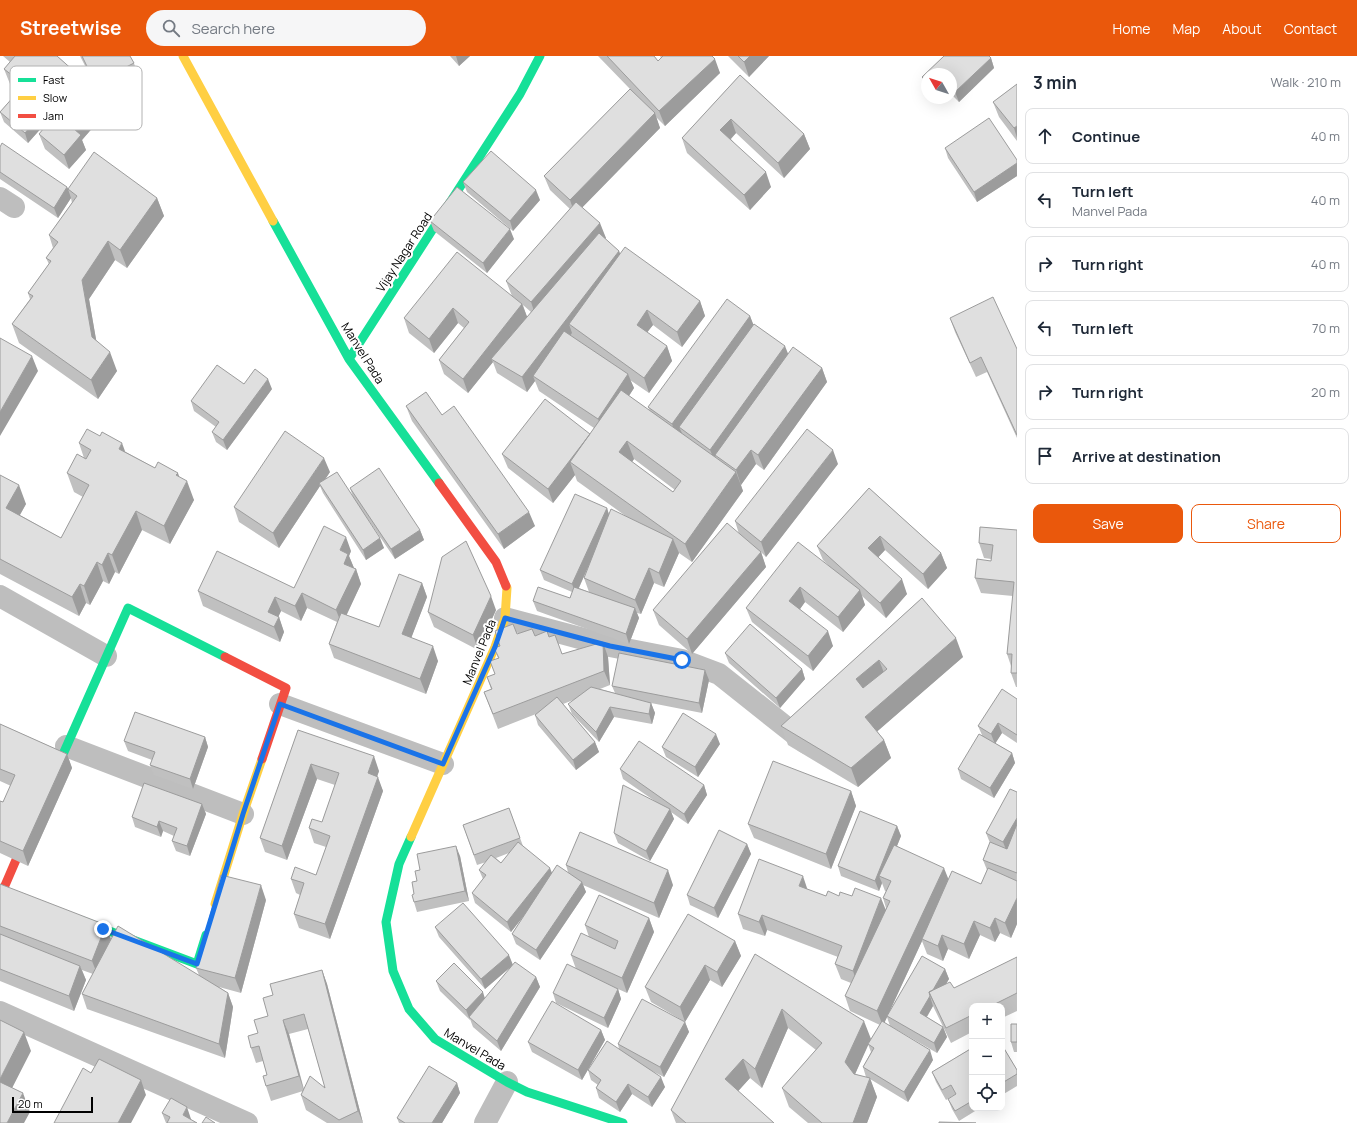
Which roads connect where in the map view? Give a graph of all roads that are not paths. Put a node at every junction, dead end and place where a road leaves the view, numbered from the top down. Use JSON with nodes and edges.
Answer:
{"nodes":[{"id":1,"x":182,"y":56,"type":"edge"},
{"id":2,"x":540,"y":56,"type":"edge"},
{"id":3,"x":349,"y":359,"type":"junction"},
{"id":4,"x":0,"y":596,"type":"edge"},
{"id":5,"x":505,"y":618,"type":"junction"},
{"id":6,"x":106,"y":656,"type":"junction"},
{"id":7,"x":280,"y":704,"type":"junction"},
{"id":8,"x":66,"y":746,"type":"junction"},
{"id":9,"x":820,"y":754,"type":"edge"},
{"id":10,"x":443,"y":764,"type":"junction"},
{"id":11,"x":47,"y":790,"type":"edge"},
{"id":12,"x":243,"y":814,"type":"junction"},
{"id":13,"x":31,"y":826,"type":"edge"},
{"id":14,"x":4,"y":895,"type":"edge"},
{"id":15,"x":213,"y":912,"type":"edge"},
{"id":16,"x":74,"y":918,"type":"edge"},
{"id":17,"x":208,"y":927,"type":"edge"},
{"id":18,"x":0,"y":1012,"type":"edge"},
{"id":19,"x":507,"y":1082,"type":"junction"},
{"id":20,"x":247,"y":1123,"type":"edge"},
{"id":21,"x":485,"y":1123,"type":"edge"},
{"id":22,"x":623,"y":1123,"type":"edge"}],
"edges":[{"from":1,"to":3,"type":"main road","name":"Manvel Pada"},
{"from":2,"to":3,"type":"main road","name":"Vijay Nagar Road"},
{"from":3,"to":5,"type":"main road","name":"Manvel Pada"},
{"from":4,"to":6,"type":"street"},
{"from":5,"to":9,"type":"street"},
{"from":5,"to":10,"type":"main road","name":"Manvel Pada"},
{"from":6,"to":7,"type":"main road"},
{"from":6,"to":8,"type":"main road"},
{"from":7,"to":10,"type":"street"},
{"from":7,"to":12,"type":"main road"},
{"from":8,"to":11,"type":"main road"},
{"from":8,"to":12,"type":"street"},
{"from":10,"to":19,"type":"main road","name":"Manvel Pada"},
{"from":12,"to":15,"type":"main road"},
{"from":13,"to":14,"type":"main road"},
{"from":16,"to":17,"type":"main road"},
{"from":18,"to":20,"type":"street"},
{"from":19,"to":21,"type":"street"},
{"from":19,"to":22,"type":"main road","name":"Manvel Pada"}]}
